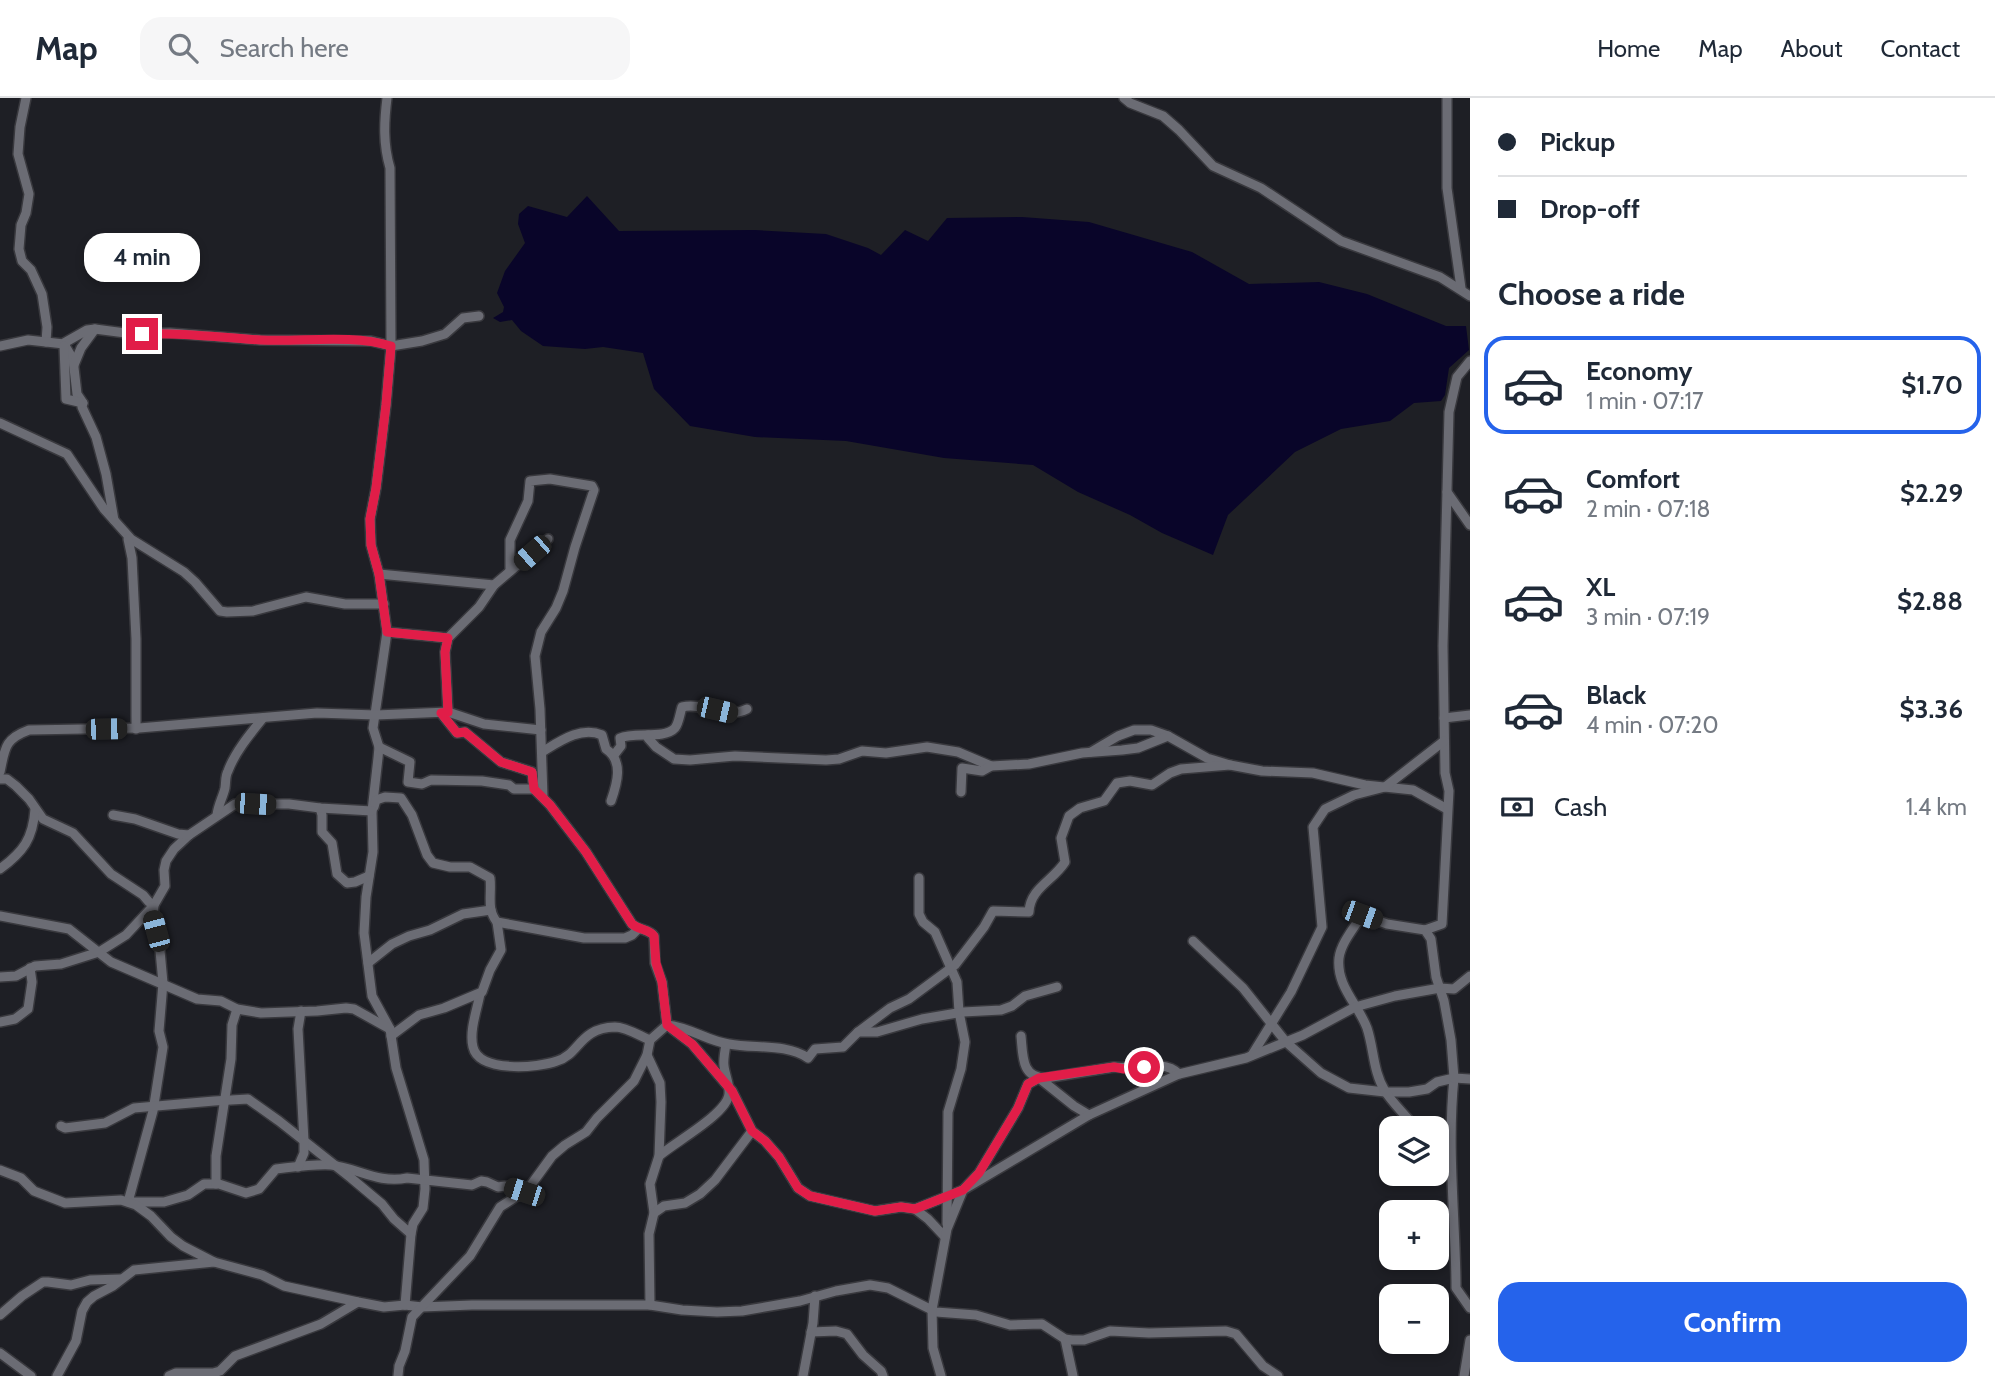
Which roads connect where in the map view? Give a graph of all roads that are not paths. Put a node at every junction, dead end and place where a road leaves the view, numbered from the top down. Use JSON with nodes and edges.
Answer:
{"nodes":[{"id":1,"x":26,"y":98,"type":"edge"},
{"id":2,"x":387,"y":98,"type":"edge"},
{"id":3,"x":1124,"y":98,"type":"edge"},
{"id":4,"x":1447,"y":98,"type":"edge"},
{"id":5,"x":1461,"y":288,"type":"junction"},
{"id":6,"x":1470,"y":296,"type":"edge"},
{"id":7,"x":479,"y":316,"type":"dead end"},
{"id":8,"x":95,"y":329,"type":"junction"},
{"id":9,"x":46,"y":342,"type":"junction"},
{"id":10,"x":64,"y":344,"type":"junction"},
{"id":11,"x":0,"y":346,"type":"edge"},
{"id":12,"x":391,"y":346,"type":"junction"},
{"id":13,"x":1470,"y":361,"type":"edge"},
{"id":14,"x":74,"y":365,"type":"junction"},
{"id":15,"x":83,"y":403,"type":"junction"},
{"id":16,"x":0,"y":422,"type":"edge"},
{"id":17,"x":1447,"y":492,"type":"junction"},
{"id":18,"x":114,"y":522,"type":"junction"},
{"id":19,"x":1470,"y":524,"type":"edge"},
{"id":20,"x":128,"y":539,"type":"dead end"},
{"id":21,"x":548,"y":539,"type":"dead end"},
{"id":22,"x":510,"y":571,"type":"junction"},
{"id":23,"x":379,"y":574,"type":"junction"},
{"id":24,"x":494,"y":585,"type":"junction"},
{"id":25,"x":384,"y":604,"type":"junction"},
{"id":26,"x":387,"y":632,"type":"junction"},
{"id":27,"x":448,"y":638,"type":"junction"},
{"id":28,"x":747,"y":709,"type":"dead end"},
{"id":29,"x":444,"y":713,"type":"junction"},
{"id":30,"x":376,"y":715,"type":"junction"},
{"id":31,"x":1470,"y":715,"type":"edge"},
{"id":32,"x":263,"y":718,"type":"junction"},
{"id":33,"x":1444,"y":718,"type":"junction"},
{"id":34,"x":136,"y":729,"type":"junction"},
{"id":35,"x":541,"y":730,"type":"junction"},
{"id":36,"x":648,"y":735,"type":"junction"},
{"id":37,"x":1168,"y":736,"type":"junction"},
{"id":38,"x":1444,"y":741,"type":"junction"},
{"id":39,"x":379,"y":747,"type":"junction"},
{"id":40,"x":542,"y":752,"type":"junction"},
{"id":41,"x":1091,"y":752,"type":"junction"},
{"id":42,"x":614,"y":755,"type":"junction"},
{"id":43,"x":1230,"y":765,"type":"junction"},
{"id":44,"x":991,"y":766,"type":"junction"},
{"id":45,"x":0,"y":772,"type":"edge"},
{"id":46,"x":0,"y":779,"type":"edge"},
{"id":47,"x":1385,"y":787,"type":"junction"},
{"id":48,"x":534,"y":789,"type":"junction"},
{"id":49,"x":961,"y":792,"type":"dead end"},
{"id":50,"x":543,"y":797,"type":"junction"},
{"id":51,"x":611,"y":801,"type":"dead end"},
{"id":52,"x":320,"y":808,"type":"junction"},
{"id":53,"x":35,"y":809,"type":"junction"},
{"id":54,"x":1447,"y":809,"type":"junction"},
{"id":55,"x":372,"y":811,"type":"junction"},
{"id":56,"x":113,"y":815,"type":"dead end"},
{"id":57,"x":217,"y":815,"type":"junction"},
{"id":58,"x":189,"y":835,"type":"junction"},
{"id":59,"x":0,"y":869,"type":"edge"},
{"id":60,"x":369,"y":876,"type":"junction"},
{"id":61,"x":919,"y":878,"type":"dead end"},
{"id":62,"x":154,"y":905,"type":"junction"},
{"id":63,"x":491,"y":910,"type":"junction"},
{"id":64,"x":0,"y":916,"type":"edge"},
{"id":65,"x":497,"y":922,"type":"junction"},
{"id":66,"x":638,"y":929,"type":"junction"},
{"id":67,"x":1425,"y":930,"type":"junction"},
{"id":68,"x":1192,"y":941,"type":"dead end"},
{"id":69,"x":99,"y":952,"type":"junction"},
{"id":70,"x":368,"y":963,"type":"junction"},
{"id":71,"x":951,"y":967,"type":"junction"},
{"id":72,"x":30,"y":968,"type":"junction"},
{"id":73,"x":1470,"y":976,"type":"edge"},
{"id":74,"x":0,"y":977,"type":"edge"},
{"id":75,"x":163,"y":983,"type":"junction"},
{"id":76,"x":1057,"y":986,"type":"dead end"},
{"id":77,"x":1440,"y":988,"type":"junction"},
{"id":78,"x":480,"y":994,"type":"junction"},
{"id":79,"x":1355,"y":1007,"type":"junction"},
{"id":80,"x":237,"y":1009,"type":"junction"},
{"id":81,"x":300,"y":1011,"type":"junction"},
{"id":82,"x":959,"y":1012,"type":"junction"},
{"id":83,"x":0,"y":1022,"type":"edge"},
{"id":84,"x":1271,"y":1024,"type":"junction"},
{"id":85,"x":667,"y":1025,"type":"junction"},
{"id":86,"x":858,"y":1032,"type":"junction"},
{"id":87,"x":390,"y":1033,"type":"junction"},
{"id":88,"x":1021,"y":1036,"type":"dead end"},
{"id":89,"x":650,"y":1040,"type":"junction"},
{"id":90,"x":1286,"y":1042,"type":"junction"},
{"id":91,"x":726,"y":1044,"type":"junction"},
{"id":92,"x":647,"y":1055,"type":"junction"},
{"id":93,"x":1252,"y":1055,"type":"junction"},
{"id":94,"x":1179,"y":1074,"type":"junction"},
{"id":95,"x":1039,"y":1078,"type":"junction"},
{"id":96,"x":1454,"y":1078,"type":"junction"},
{"id":97,"x":1470,"y":1079,"type":"edge"},
{"id":98,"x":729,"y":1088,"type":"junction"},
{"id":99,"x":1385,"y":1092,"type":"junction"},
{"id":100,"x":223,"y":1100,"type":"junction"},
{"id":101,"x":153,"y":1106,"type":"junction"},
{"id":102,"x":1089,"y":1115,"type":"junction"},
{"id":103,"x":1405,"y":1116,"type":"edge"},
{"id":104,"x":61,"y":1126,"type":"dead end"},
{"id":105,"x":752,"y":1131,"type":"junction"},
{"id":106,"x":304,"y":1141,"type":"junction"},
{"id":107,"x":659,"y":1156,"type":"junction"},
{"id":108,"x":334,"y":1166,"type":"junction"},
{"id":109,"x":298,"y":1167,"type":"junction"},
{"id":110,"x":0,"y":1170,"type":"edge"},
{"id":111,"x":1449,"y":1175,"type":"edge"},
{"id":112,"x":1451,"y":1178,"type":"junction"},
{"id":113,"x":424,"y":1180,"type":"junction"},
{"id":114,"x":216,"y":1184,"type":"junction"},
{"id":115,"x":963,"y":1190,"type":"junction"},
{"id":116,"x":524,"y":1192,"type":"junction"},
{"id":117,"x":946,"y":1196,"type":"junction"},
{"id":118,"x":128,"y":1202,"type":"junction"},
{"id":119,"x":915,"y":1209,"type":"junction"},
{"id":120,"x":654,"y":1213,"type":"junction"},
{"id":121,"x":946,"y":1233,"type":"junction"},
{"id":122,"x":411,"y":1234,"type":"junction"},
{"id":123,"x":214,"y":1262,"type":"junction"},
{"id":124,"x":120,"y":1279,"type":"junction"},
{"id":125,"x":815,"y":1296,"type":"junction"},
{"id":126,"x":358,"y":1302,"type":"junction"},
{"id":127,"x":650,"y":1305,"type":"junction"},
{"id":128,"x":405,"y":1306,"type":"junction"},
{"id":129,"x":422,"y":1307,"type":"junction"},
{"id":130,"x":1470,"y":1308,"type":"edge"},
{"id":131,"x":932,"y":1310,"type":"junction"},
{"id":132,"x":0,"y":1315,"type":"edge"},
{"id":133,"x":811,"y":1332,"type":"junction"},
{"id":134,"x":1066,"y":1339,"type":"junction"},
{"id":135,"x":1470,"y":1340,"type":"edge"},
{"id":136,"x":0,"y":1353,"type":"edge"},
{"id":137,"x":31,"y":1376,"type":"edge"},
{"id":138,"x":57,"y":1376,"type":"edge"},
{"id":139,"x":169,"y":1376,"type":"edge"},
{"id":140,"x":398,"y":1376,"type":"edge"},
{"id":141,"x":803,"y":1376,"type":"edge"},
{"id":142,"x":883,"y":1376,"type":"edge"},
{"id":143,"x":941,"y":1376,"type":"edge"},
{"id":144,"x":1073,"y":1376,"type":"edge"},
{"id":145,"x":1278,"y":1376,"type":"edge"},
{"id":146,"x":1464,"y":1376,"type":"edge"}],
"edges":[{"from":1,"to":9,"type":"street"},
{"from":2,"to":12,"type":"street"},
{"from":3,"to":5,"type":"street"},
{"from":4,"to":5,"type":"street"},
{"from":5,"to":6,"type":"street"},
{"from":7,"to":12,"type":"street"},
{"from":8,"to":10,"type":"street"},
{"from":8,"to":12,"type":"street"},
{"from":8,"to":14,"type":"street"},
{"from":9,"to":10,"type":"street"},
{"from":9,"to":11,"type":"street"},
{"from":10,"to":14,"type":"street"},
{"from":10,"to":15,"type":"street"},
{"from":12,"to":23,"type":"street"},
{"from":13,"to":17,"type":"street"},
{"from":14,"to":15,"type":"street"},
{"from":15,"to":18,"type":"street"},
{"from":16,"to":18,"type":"street"},
{"from":17,"to":19,"type":"street"},
{"from":17,"to":33,"type":"street"},
{"from":18,"to":25,"type":"street"},
{"from":20,"to":34,"type":"street"},
{"from":21,"to":22,"type":"street"},
{"from":22,"to":24,"type":"street"},
{"from":22,"to":35,"type":"street"},
{"from":23,"to":24,"type":"street"},
{"from":23,"to":25,"type":"street"},
{"from":24,"to":27,"type":"street"},
{"from":25,"to":26,"type":"street"},
{"from":26,"to":27,"type":"street"},
{"from":26,"to":30,"type":"street"},
{"from":27,"to":29,"type":"street"},
{"from":28,"to":36,"type":"street"},
{"from":29,"to":30,"type":"street"},
{"from":29,"to":35,"type":"street"},
{"from":29,"to":48,"type":"street"},
{"from":30,"to":32,"type":"street"},
{"from":30,"to":39,"type":"street"},
{"from":31,"to":33,"type":"street"},
{"from":32,"to":34,"type":"street"},
{"from":32,"to":57,"type":"street"},
{"from":33,"to":38,"type":"street"},
{"from":34,"to":45,"type":"street"},
{"from":35,"to":40,"type":"street"},
{"from":36,"to":42,"type":"street"},
{"from":36,"to":44,"type":"street"},
{"from":37,"to":41,"type":"street"},
{"from":37,"to":41,"type":"street"},
{"from":37,"to":43,"type":"street"},
{"from":38,"to":47,"type":"street"},
{"from":38,"to":54,"type":"street"},
{"from":39,"to":48,"type":"street"},
{"from":39,"to":55,"type":"street"},
{"from":40,"to":42,"type":"street"},
{"from":40,"to":50,"type":"street"},
{"from":41,"to":44,"type":"street"},
{"from":42,"to":51,"type":"street"},
{"from":43,"to":47,"type":"street"},
{"from":43,"to":71,"type":"street"},
{"from":44,"to":49,"type":"street"},
{"from":46,"to":53,"type":"street"},
{"from":47,"to":54,"type":"street"},
{"from":47,"to":84,"type":"street"},
{"from":48,"to":50,"type":"street"},
{"from":50,"to":66,"type":"street"},
{"from":52,"to":55,"type":"street"},
{"from":52,"to":57,"type":"street"},
{"from":52,"to":60,"type":"street"},
{"from":53,"to":59,"type":"street"},
{"from":53,"to":62,"type":"street"},
{"from":54,"to":67,"type":"street"},
{"from":55,"to":60,"type":"street"},
{"from":55,"to":63,"type":"street"},
{"from":56,"to":58,"type":"street"},
{"from":57,"to":58,"type":"street"},
{"from":58,"to":62,"type":"street"},
{"from":60,"to":70,"type":"street"},
{"from":61,"to":71,"type":"street"},
{"from":62,"to":69,"type":"street"},
{"from":62,"to":75,"type":"street"},
{"from":63,"to":65,"type":"street"},
{"from":63,"to":70,"type":"street"},
{"from":64,"to":69,"type":"street"},
{"from":65,"to":66,"type":"street"},
{"from":65,"to":78,"type":"street"},
{"from":66,"to":85,"type":"street"},
{"from":67,"to":77,"type":"street"},
{"from":67,"to":79,"type":"street"},
{"from":68,"to":84,"type":"street"},
{"from":69,"to":72,"type":"street"},
{"from":69,"to":75,"type":"street"},
{"from":70,"to":87,"type":"street"},
{"from":71,"to":82,"type":"street"},
{"from":71,"to":86,"type":"street"},
{"from":72,"to":74,"type":"street"},
{"from":72,"to":83,"type":"street"},
{"from":73,"to":77,"type":"street"},
{"from":75,"to":80,"type":"street"},
{"from":75,"to":101,"type":"street"},
{"from":76,"to":82,"type":"street"},
{"from":77,"to":79,"type":"street"},
{"from":77,"to":96,"type":"street"},
{"from":78,"to":87,"type":"street"},
{"from":78,"to":89,"type":"street"},
{"from":79,"to":90,"type":"street"},
{"from":79,"to":99,"type":"street"},
{"from":80,"to":81,"type":"street"},
{"from":80,"to":100,"type":"street"},
{"from":81,"to":87,"type":"street"},
{"from":81,"to":106,"type":"street"},
{"from":82,"to":86,"type":"street"},
{"from":82,"to":117,"type":"street"},
{"from":84,"to":90,"type":"street"},
{"from":84,"to":93,"type":"street"},
{"from":85,"to":89,"type":"street"},
{"from":85,"to":91,"type":"street"},
{"from":85,"to":98,"type":"street"},
{"from":86,"to":91,"type":"street"},
{"from":87,"to":113,"type":"street"},
{"from":88,"to":95,"type":"street"},
{"from":89,"to":92,"type":"street"},
{"from":90,"to":93,"type":"street"},
{"from":90,"to":99,"type":"street"},
{"from":91,"to":98,"type":"street"},
{"from":92,"to":107,"type":"street"},
{"from":92,"to":116,"type":"street"},
{"from":93,"to":94,"type":"street"},
{"from":94,"to":95,"type":"street"},
{"from":94,"to":102,"type":"street"},
{"from":95,"to":102,"type":"street"},
{"from":95,"to":115,"type":"street"},
{"from":96,"to":97,"type":"street"},
{"from":96,"to":99,"type":"street"},
{"from":96,"to":112,"type":"street"},
{"from":98,"to":105,"type":"street"},
{"from":98,"to":107,"type":"street"},
{"from":99,"to":103,"type":"street"},
{"from":100,"to":101,"type":"street"},
{"from":100,"to":106,"type":"street"},
{"from":100,"to":114,"type":"street"},
{"from":101,"to":104,"type":"street"},
{"from":101,"to":118,"type":"street"},
{"from":102,"to":115,"type":"street"},
{"from":105,"to":119,"type":"street"},
{"from":105,"to":120,"type":"street"},
{"from":106,"to":108,"type":"street"},
{"from":106,"to":109,"type":"street"},
{"from":107,"to":120,"type":"street"},
{"from":108,"to":109,"type":"street"},
{"from":108,"to":113,"type":"street"},
{"from":108,"to":122,"type":"street"},
{"from":109,"to":114,"type":"street"},
{"from":110,"to":118,"type":"street"},
{"from":111,"to":112,"type":"street"},
{"from":112,"to":130,"type":"street"},
{"from":113,"to":116,"type":"street"},
{"from":113,"to":122,"type":"street"},
{"from":114,"to":118,"type":"street"},
{"from":115,"to":117,"type":"street"},
{"from":115,"to":121,"type":"street"},
{"from":116,"to":129,"type":"street"},
{"from":117,"to":119,"type":"street"},
{"from":117,"to":121,"type":"street"},
{"from":118,"to":123,"type":"street"},
{"from":119,"to":121,"type":"street"},
{"from":120,"to":127,"type":"street"},
{"from":121,"to":131,"type":"street"},
{"from":122,"to":128,"type":"street"},
{"from":123,"to":124,"type":"street"},
{"from":123,"to":126,"type":"street"},
{"from":124,"to":132,"type":"street"},
{"from":124,"to":138,"type":"street"},
{"from":125,"to":127,"type":"street"},
{"from":125,"to":131,"type":"street"},
{"from":125,"to":133,"type":"street"},
{"from":126,"to":128,"type":"street"},
{"from":126,"to":139,"type":"street"},
{"from":127,"to":129,"type":"street"},
{"from":128,"to":129,"type":"street"},
{"from":129,"to":140,"type":"street"},
{"from":131,"to":134,"type":"street"},
{"from":131,"to":143,"type":"street"},
{"from":133,"to":141,"type":"street"},
{"from":133,"to":142,"type":"street"},
{"from":134,"to":144,"type":"street"},
{"from":134,"to":145,"type":"street"},
{"from":135,"to":146,"type":"street"},
{"from":136,"to":137,"type":"street"}]}
